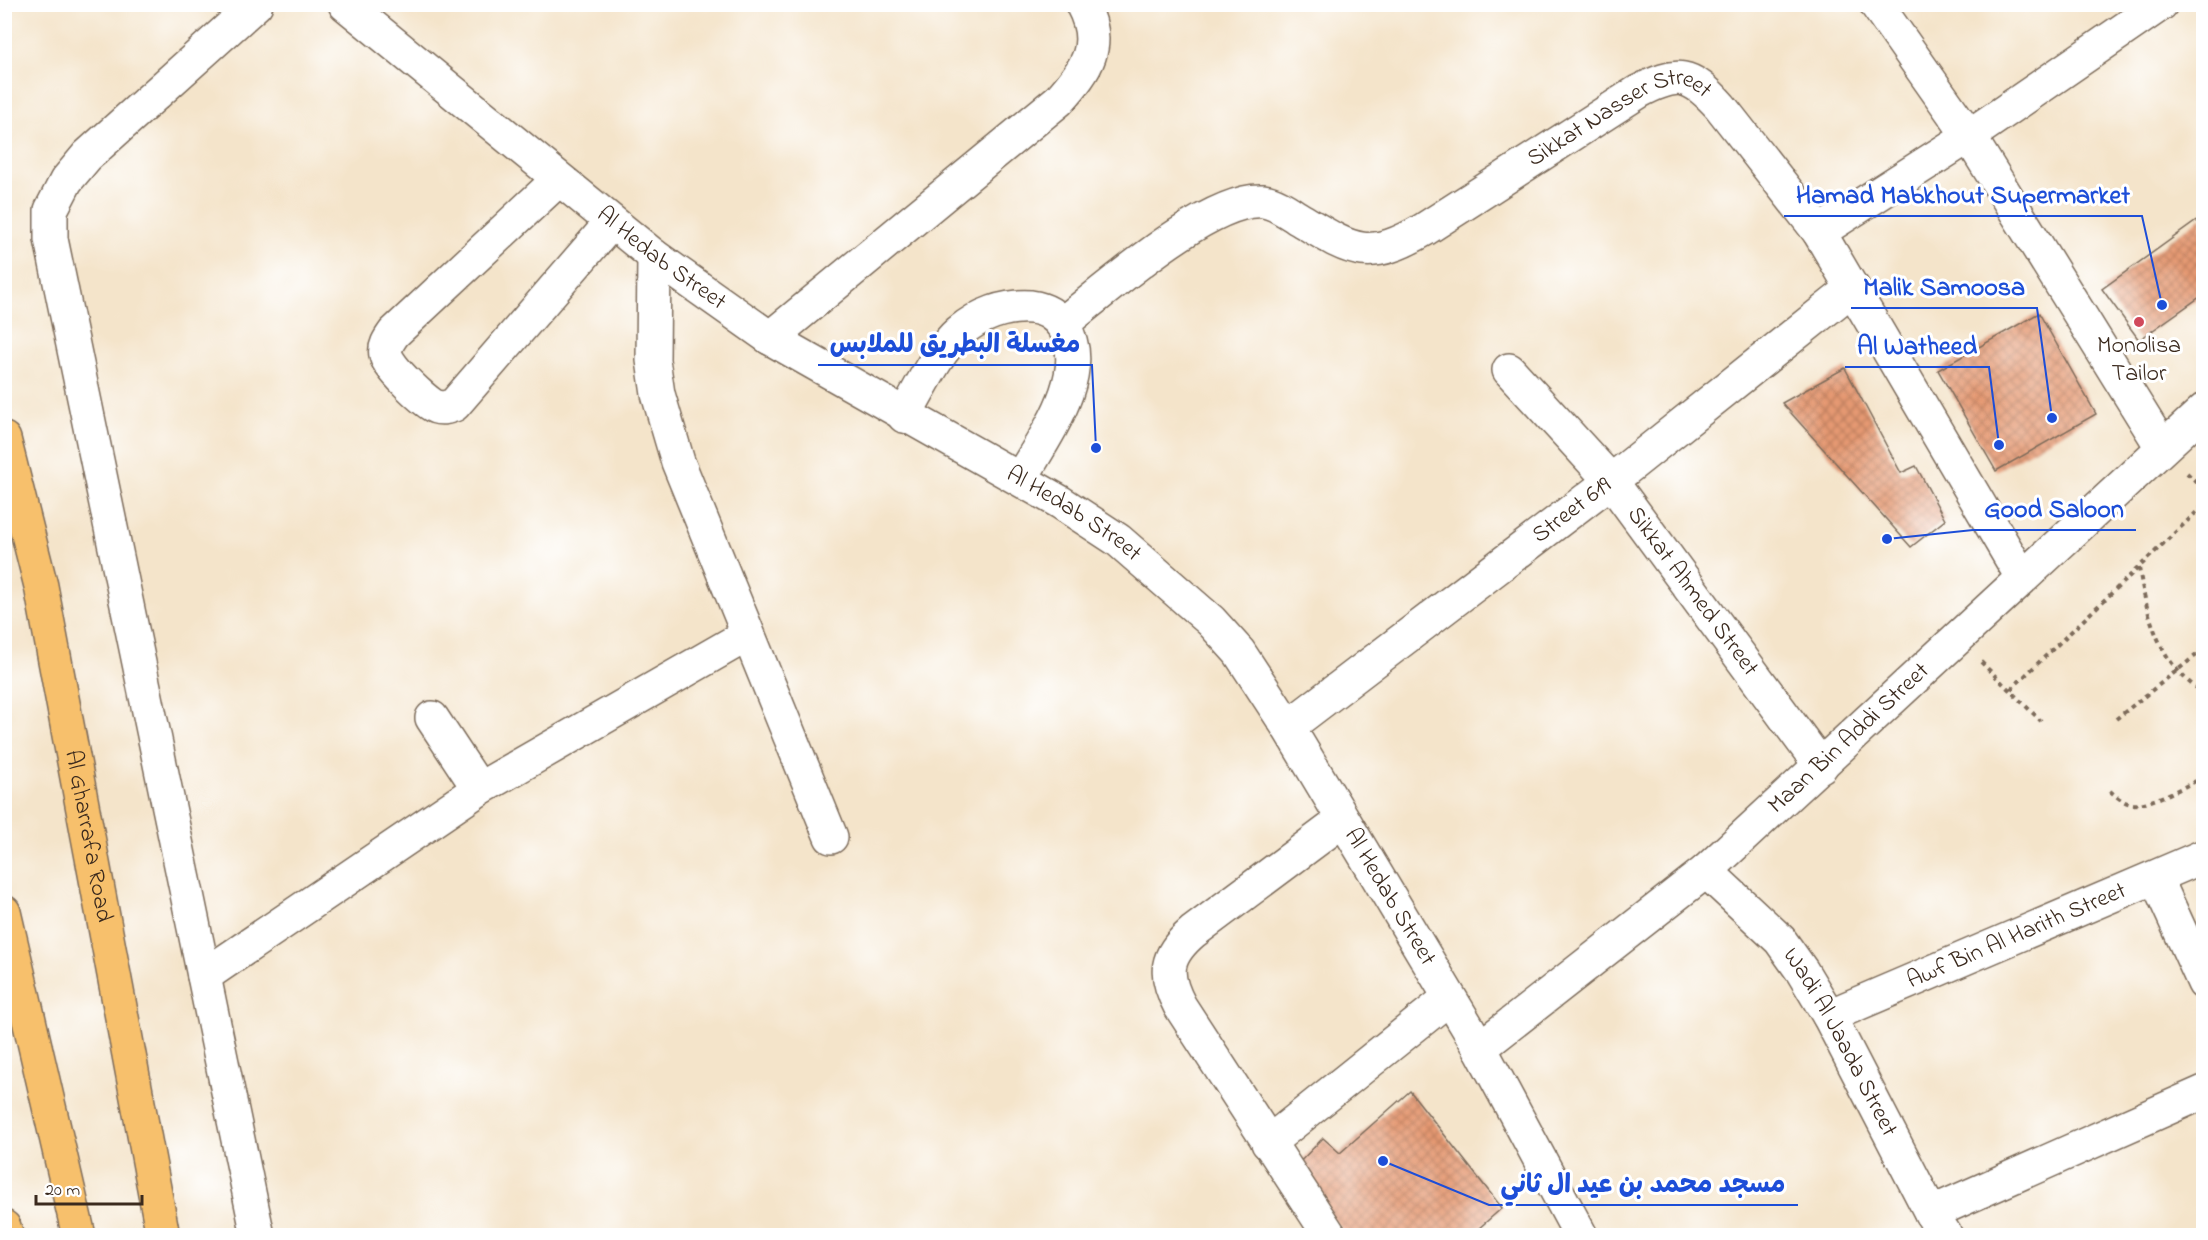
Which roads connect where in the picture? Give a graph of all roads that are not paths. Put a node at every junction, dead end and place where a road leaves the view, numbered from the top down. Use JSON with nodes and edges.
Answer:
{"nodes":[{"id":1,"x":256,"y":4,"type":"edge"},
{"id":2,"x":345,"y":4,"type":"edge"},
{"id":3,"x":1082,"y":4,"type":"edge"},
{"id":4,"x":1876,"y":4,"type":"edge"},
{"id":5,"x":2161,"y":4,"type":"edge"},
{"id":6,"x":1969,"y":136,"type":"junction"},
{"id":7,"x":558,"y":180,"type":"junction"},
{"id":8,"x":611,"y":223,"type":"junction"},
{"id":9,"x":1819,"y":232,"type":"junction"},
{"id":10,"x":654,"y":256,"type":"junction"},
{"id":11,"x":1853,"y":288,"type":"junction"},
{"id":12,"x":1062,"y":324,"type":"junction"},
{"id":13,"x":770,"y":338,"type":"junction"},
{"id":14,"x":1509,"y":370,"type":"dead end"},
{"id":15,"x":2204,"y":411,"type":"edge"},
{"id":16,"x":904,"y":416,"type":"junction"},
{"id":17,"x":4,"y":439,"type":"edge"},
{"id":18,"x":2162,"y":447,"type":"junction"},
{"id":19,"x":1020,"y":478,"type":"junction"},
{"id":20,"x":1611,"y":481,"type":"junction"},
{"id":21,"x":2022,"y":577,"type":"junction"},
{"id":22,"x":747,"y":635,"type":"junction"},
{"id":23,"x":432,"y":718,"type":"dead end"},
{"id":24,"x":1288,"y":727,"type":"junction"},
{"id":25,"x":1821,"y":766,"type":"junction"},
{"id":26,"x":479,"y":789,"type":"junction"},
{"id":27,"x":1343,"y":820,"type":"junction"},
{"id":28,"x":831,"y":837,"type":"dead end"},
{"id":29,"x":2204,"y":856,"type":"edge"},
{"id":30,"x":1706,"y":871,"type":"junction"},
{"id":31,"x":2156,"y":878,"type":"junction"},
{"id":32,"x":4,"y":912,"type":"edge"},
{"id":33,"x":204,"y":976,"type":"junction"},
{"id":34,"x":2204,"y":983,"type":"edge"},
{"id":35,"x":1449,"y":998,"type":"junction"},
{"id":36,"x":1829,"y":1016,"type":"junction"},
{"id":37,"x":1480,"y":1048,"type":"junction"},
{"id":38,"x":2204,"y":1092,"type":"edge"},
{"id":39,"x":1269,"y":1143,"type":"junction"},
{"id":40,"x":1938,"y":1224,"type":"edge"},
{"id":41,"x":4,"y":1227,"type":"edge"},
{"id":42,"x":7,"y":1236,"type":"edge"},
{"id":43,"x":79,"y":1236,"type":"edge"},
{"id":44,"x":163,"y":1236,"type":"edge"},
{"id":45,"x":258,"y":1236,"type":"edge"},
{"id":46,"x":1330,"y":1236,"type":"edge"},
{"id":47,"x":1581,"y":1236,"type":"edge"}],
"edges":[{"from":1,"to":33,"type":"street"},
{"from":2,"to":7,"type":"street","name":"Al Hedab Street"},
{"from":3,"to":13,"type":"street"},
{"from":4,"to":6,"type":"street"},
{"from":5,"to":6,"type":"street"},
{"from":6,"to":9,"type":"street"},
{"from":6,"to":18,"type":"street"},
{"from":7,"to":8,"type":"street","name":"Al Hedab Street"},
{"from":7,"to":8,"type":"street"},
{"from":8,"to":10,"type":"street","name":"Al Hedab Street"},
{"from":9,"to":11,"type":"street","name":"Sikkat Nasser Street"},
{"from":9,"to":12,"type":"street","name":"Sikkat Nasser Street"},
{"from":10,"to":13,"type":"street","name":"Al Hedab Street"},
{"from":10,"to":22,"type":"street"},
{"from":11,"to":20,"type":"street","name":"Street 619"},
{"from":11,"to":21,"type":"street","name":"Sikkat Nasser Street"},
{"from":12,"to":16,"type":"street"},
{"from":12,"to":19,"type":"street"},
{"from":13,"to":16,"type":"street","name":"Al Hedab Street"},
{"from":14,"to":20,"type":"street","name":"Sikkat Ahmed Street"},
{"from":15,"to":18,"type":"street","name":"Maan Bin Addi Street"},
{"from":16,"to":19,"type":"street","name":"Al Hedab Street"},
{"from":17,"to":44,"type":"main road","name":"Al Gharrafa Road"},
{"from":18,"to":21,"type":"street","name":"Maan Bin Addi Street"},
{"from":19,"to":24,"type":"street","name":"Al Hedab Street"},
{"from":20,"to":24,"type":"street","name":"Street 619"},
{"from":20,"to":25,"type":"street","name":"Sikkat Ahmed Street"},
{"from":21,"to":25,"type":"street","name":"Maan Bin Addi Street"},
{"from":22,"to":26,"type":"street"},
{"from":22,"to":28,"type":"street"},
{"from":23,"to":26,"type":"street"},
{"from":24,"to":27,"type":"street","name":"Al Hedab Street"},
{"from":25,"to":30,"type":"street","name":"Maan Bin Addi Street"},
{"from":26,"to":33,"type":"street"},
{"from":27,"to":35,"type":"street","name":"Al Hedab Street"},
{"from":27,"to":39,"type":"street"},
{"from":29,"to":31,"type":"street","name":"Awf Bin Al Harith Street"},
{"from":30,"to":36,"type":"street","name":"Wadi Al Jaada Street"},
{"from":30,"to":37,"type":"street","name":"Maan Bin Addi Street"},
{"from":31,"to":34,"type":"street"},
{"from":31,"to":36,"type":"street","name":"Awf Bin Al Harith Street"},
{"from":32,"to":43,"type":"main road"},
{"from":33,"to":45,"type":"street"},
{"from":35,"to":37,"type":"street","name":"Al Hedab Street"},
{"from":35,"to":39,"type":"street"},
{"from":36,"to":40,"type":"street","name":"Wadi Al Jaada Street"},
{"from":37,"to":47,"type":"street","name":"Al Hedab Street"},
{"from":38,"to":40,"type":"street"},
{"from":39,"to":46,"type":"street"},
{"from":41,"to":42,"type":"main road"}]}
